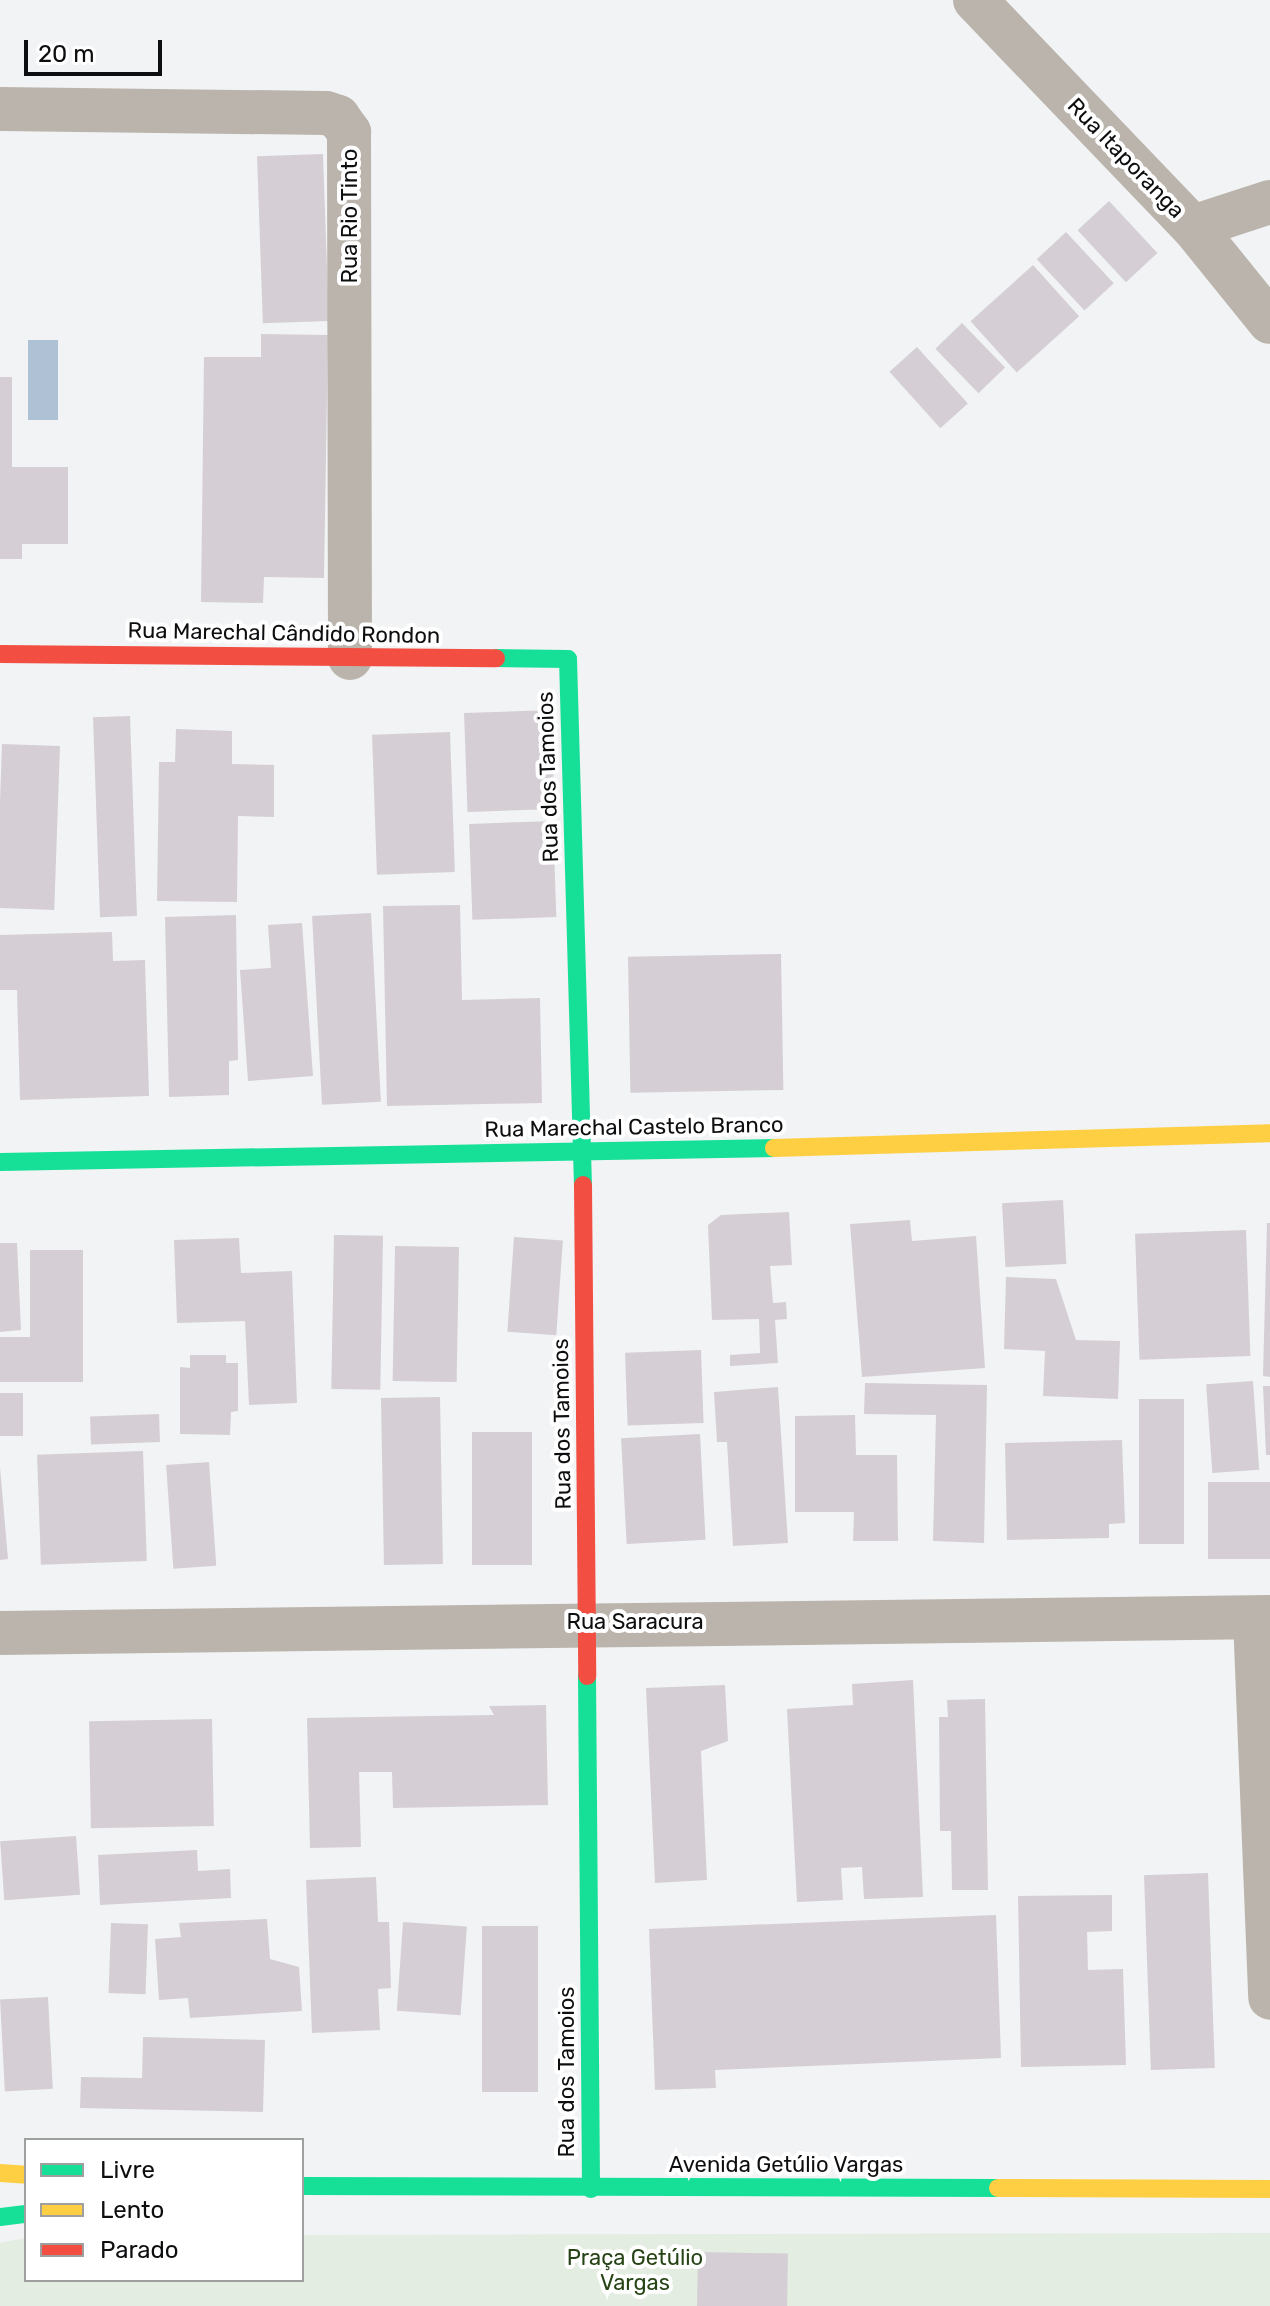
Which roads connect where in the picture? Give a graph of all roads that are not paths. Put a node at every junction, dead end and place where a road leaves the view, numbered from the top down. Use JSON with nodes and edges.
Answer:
{"nodes":[{"id":1,"x":975,"y":0,"type":"edge"},
{"id":2,"x":0,"y":109,"type":"edge"},
{"id":3,"x":1270,"y":202,"type":"edge"},
{"id":4,"x":1193,"y":227,"type":"junction"},
{"id":5,"x":1270,"y":322,"type":"edge"},
{"id":6,"x":0,"y":654,"type":"edge"},
{"id":7,"x":350,"y":658,"type":"junction"},
{"id":8,"x":568,"y":659,"type":"joint"},
{"id":9,"x":1270,"y":1133,"type":"edge"},
{"id":10,"x":583,"y":1154,"type":"junction"},
{"id":11,"x":0,"y":1162,"type":"edge"},
{"id":12,"x":1262,"y":1618,"type":"edge"},
{"id":13,"x":588,"y":1622,"type":"junction"},
{"id":14,"x":0,"y":1633,"type":"edge"},
{"id":15,"x":1270,"y":1998,"type":"edge"},
{"id":16,"x":0,"y":2173,"type":"edge"},
{"id":17,"x":24,"y":2175,"type":"edge"},
{"id":18,"x":304,"y":2186,"type":"edge"},
{"id":19,"x":591,"y":2189,"type":"junction"},
{"id":20,"x":1270,"y":2189,"type":"edge"},
{"id":21,"x":24,"y":2214,"type":"edge"},
{"id":22,"x":0,"y":2217,"type":"edge"}],
"edges":[{"from":1,"to":4,"type":"street","name":"Rua Itaporanga"},
{"from":2,"to":7,"type":"street","name":"Rua Rio Tinto"},
{"from":3,"to":4,"type":"street"},
{"from":4,"to":5,"type":"street","name":"Rua Itaporanga"},
{"from":6,"to":7,"type":"street","name":"Rua Marechal Cândido Rondon"},
{"from":7,"to":8,"type":"street","name":"Rua Marechal Cândido Rondon"},
{"from":8,"to":10,"type":"street","name":"Rua dos Tamoios"},
{"from":9,"to":10,"type":"street","name":"Rua Marechal Castelo Branco"},
{"from":10,"to":11,"type":"street","name":"Rua Marechal Castelo Branco"},
{"from":10,"to":13,"type":"street","name":"Rua dos Tamoios"},
{"from":12,"to":13,"type":"street","name":"Rua Saracura"},
{"from":12,"to":15,"type":"street"},
{"from":13,"to":14,"type":"street","name":"Rua Saracura"},
{"from":13,"to":19,"type":"street","name":"Rua dos Tamoios"},
{"from":16,"to":17,"type":"street"},
{"from":18,"to":19,"type":"street","name":"Avenida Getúlio Vargas"},
{"from":19,"to":20,"type":"street","name":"Avenida Getúlio Vargas"},
{"from":21,"to":22,"type":"street"}]}
